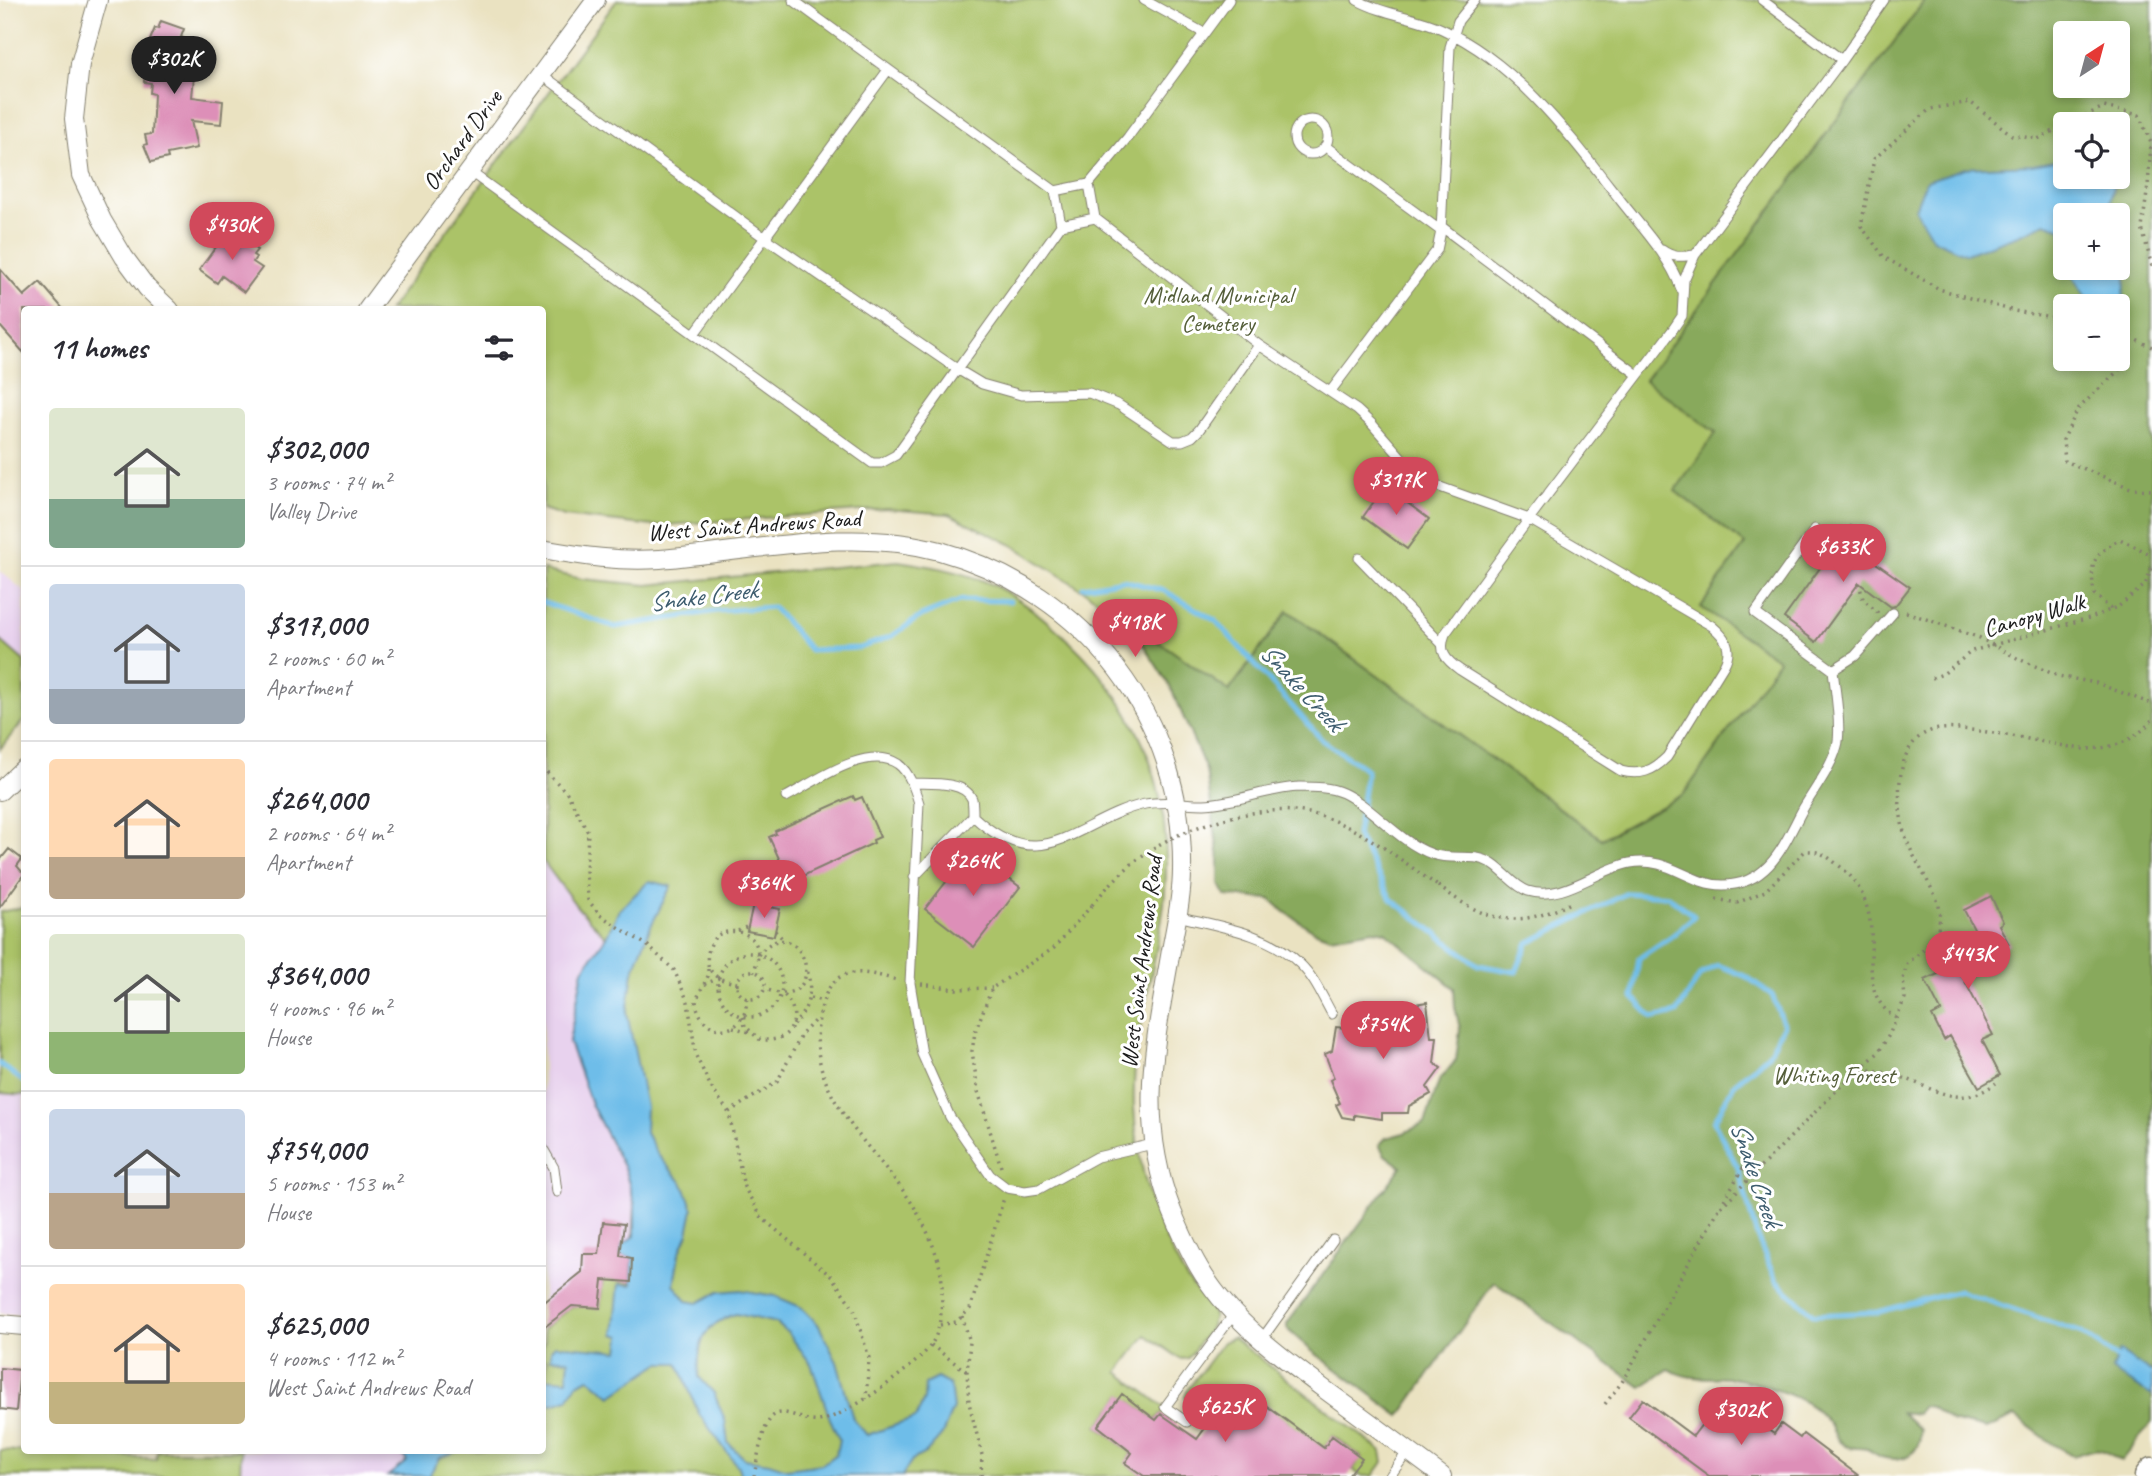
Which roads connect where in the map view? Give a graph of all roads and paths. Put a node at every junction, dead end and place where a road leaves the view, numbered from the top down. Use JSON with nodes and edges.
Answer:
{"nodes":[{"id":1,"x":98,"y":0,"type":"edge"},
{"id":2,"x":596,"y":0,"type":"edge"},
{"id":3,"x":793,"y":0,"type":"edge"},
{"id":4,"x":1144,"y":0,"type":"edge"},
{"id":5,"x":1229,"y":0,"type":"edge"},
{"id":6,"x":1357,"y":0,"type":"edge"},
{"id":7,"x":1475,"y":0,"type":"edge"},
{"id":8,"x":1762,"y":0,"type":"edge"},
{"id":9,"x":1884,"y":0,"type":"edge"},
{"id":10,"x":1204,"y":33,"type":"junction"},
{"id":11,"x":1454,"y":35,"type":"junction"},
{"id":12,"x":1842,"y":60,"type":"junction"},
{"id":13,"x":888,"y":70,"type":"junction"},
{"id":14,"x":541,"y":74,"type":"junction"},
{"id":15,"x":2093,"y":112,"type":"edge"},
{"id":16,"x":2126,"y":112,"type":"edge"},
{"id":17,"x":2130,"y":113,"type":"edge"},
{"id":18,"x":2053,"y":132,"type":"edge"},
{"id":19,"x":1325,"y":146,"type":"dead end"},
{"id":20,"x":470,"y":171,"type":"junction"},
{"id":21,"x":1089,"y":184,"type":"junction"},
{"id":22,"x":1055,"y":191,"type":"junction"},
{"id":23,"x":1095,"y":218,"type":"junction"},
{"id":24,"x":1061,"y":225,"type":"junction"},
{"id":25,"x":1442,"y":229,"type":"junction"},
{"id":26,"x":765,"y":238,"type":"junction"},
{"id":27,"x":1655,"y":244,"type":"junction"},
{"id":28,"x":1695,"y":255,"type":"junction"},
{"id":29,"x":2152,"y":267,"type":"edge"},
{"id":30,"x":1683,"y":294,"type":"junction"},
{"id":31,"x":166,"y":306,"type":"edge"},
{"id":32,"x":370,"y":306,"type":"edge"},
{"id":33,"x":2053,"y":316,"type":"edge"},
{"id":34,"x":694,"y":334,"type":"junction"},
{"id":35,"x":2130,"y":337,"type":"edge"},
{"id":36,"x":1259,"y":345,"type":"junction"},
{"id":37,"x":2152,"y":347,"type":"edge"},
{"id":38,"x":957,"y":369,"type":"junction"},
{"id":39,"x":2118,"y":371,"type":"edge"},
{"id":40,"x":1638,"y":375,"type":"junction"},
{"id":41,"x":1330,"y":393,"type":"junction"},
{"id":42,"x":2152,"y":490,"type":"edge"},
{"id":43,"x":1529,"y":519,"type":"junction"},
{"id":44,"x":1815,"y":529,"type":"dead end"},
{"id":45,"x":546,"y":550,"type":"edge"},
{"id":46,"x":2152,"y":555,"type":"edge"},
{"id":47,"x":1359,"y":558,"type":"dead end"},
{"id":48,"x":2152,"y":567,"type":"edge"},
{"id":49,"x":1859,"y":583,"type":"dead end"},
{"id":50,"x":2112,"y":609,"type":"junction"},
{"id":51,"x":1893,"y":613,"type":"junction"},
{"id":52,"x":1441,"y":643,"type":"junction"},
{"id":53,"x":1833,"y":670,"type":"junction"},
{"id":54,"x":1932,"y":678,"type":"dead end"},
{"id":55,"x":2152,"y":704,"type":"edge"},
{"id":56,"x":2152,"y":720,"type":"edge"},
{"id":57,"x":21,"y":771,"type":"edge"},
{"id":58,"x":546,"y":771,"type":"edge"},
{"id":59,"x":912,"y":783,"type":"junction"},
{"id":60,"x":0,"y":791,"type":"edge"},
{"id":61,"x":786,"y":797,"type":"dead end"},
{"id":62,"x":1177,"y":802,"type":"junction"},
{"id":63,"x":973,"y":816,"type":"junction"},
{"id":64,"x":914,"y":877,"type":"junction"},
{"id":65,"x":1706,"y":895,"type":"dead end"},
{"id":66,"x":1577,"y":900,"type":"dead end"},
{"id":67,"x":1177,"y":916,"type":"junction"},
{"id":68,"x":748,"y":926,"type":"dead end"},
{"id":69,"x":738,"y":931,"type":"junction"},
{"id":70,"x":775,"y":931,"type":"dead end"},
{"id":71,"x":786,"y":942,"type":"junction"},
{"id":72,"x":758,"y":955,"type":"junction"},
{"id":73,"x":708,"y":963,"type":"junction"},
{"id":74,"x":807,"y":966,"type":"junction"},
{"id":75,"x":754,"y":972,"type":"junction"},
{"id":76,"x":719,"y":978,"type":"junction"},
{"id":77,"x":737,"y":983,"type":"junction"},
{"id":78,"x":911,"y":983,"type":"junction"},
{"id":79,"x":703,"y":985,"type":"junction"},
{"id":80,"x":992,"y":988,"type":"junction"},
{"id":81,"x":764,"y":989,"type":"junction"},
{"id":82,"x":782,"y":993,"type":"junction"},
{"id":83,"x":810,"y":998,"type":"junction"},
{"id":84,"x":748,"y":999,"type":"junction"},
{"id":85,"x":823,"y":1001,"type":"junction"},
{"id":86,"x":1332,"y":1014,"type":"dead end"},
{"id":87,"x":743,"y":1017,"type":"junction"},
{"id":88,"x":818,"y":1017,"type":"junction"},
{"id":89,"x":1896,"y":1018,"type":"junction"},
{"id":90,"x":731,"y":1027,"type":"junction"},
{"id":91,"x":792,"y":1027,"type":"junction"},
{"id":92,"x":751,"y":1034,"type":"junction"},
{"id":93,"x":1862,"y":1069,"type":"junction"},
{"id":94,"x":1996,"y":1083,"type":"dead end"},
{"id":95,"x":729,"y":1113,"type":"junction"},
{"id":96,"x":1153,"y":1144,"type":"junction"},
{"id":97,"x":546,"y":1154,"type":"edge"},
{"id":98,"x":1743,"y":1168,"type":"dead end"},
{"id":99,"x":1007,"y":1188,"type":"junction"},
{"id":100,"x":557,"y":1192,"type":"dead end"},
{"id":101,"x":1721,"y":1206,"type":"junction"},
{"id":102,"x":1333,"y":1240,"type":"dead end"},
{"id":103,"x":1234,"y":1314,"type":"junction"},
{"id":104,"x":962,"y":1316,"type":"junction"},
{"id":105,"x":0,"y":1324,"type":"edge"},
{"id":106,"x":940,"y":1325,"type":"junction"},
{"id":107,"x":21,"y":1326,"type":"edge"},
{"id":108,"x":1262,"y":1339,"type":"junction"},
{"id":109,"x":931,"y":1345,"type":"junction"},
{"id":110,"x":967,"y":1373,"type":"junction"},
{"id":111,"x":866,"y":1399,"type":"junction"},
{"id":112,"x":1605,"y":1404,"type":"dead end"},
{"id":113,"x":1187,"y":1422,"type":"dead end"},
{"id":114,"x":1408,"y":1451,"type":"junction"},
{"id":115,"x":2152,"y":1471,"type":"edge"},
{"id":116,"x":754,"y":1476,"type":"edge"},
{"id":117,"x":981,"y":1476,"type":"edge"},
{"id":118,"x":1390,"y":1476,"type":"edge"},
{"id":119,"x":1442,"y":1476,"type":"edge"},
{"id":120,"x":2148,"y":1476,"type":"edge"}],
"edges":[{"from":1,"to":31,"type":"street"},
{"from":2,"to":14,"type":"street","name":"Orchard Drive"},
{"from":3,"to":13,"type":"lane"},
{"from":4,"to":10,"type":"lane"},
{"from":5,"to":10,"type":"lane"},
{"from":6,"to":11,"type":"lane"},
{"from":7,"to":11,"type":"lane"},
{"from":8,"to":12,"type":"lane"},
{"from":9,"to":12,"type":"lane"},
{"from":10,"to":21,"type":"lane"},
{"from":11,"to":25,"type":"lane"},
{"from":11,"to":27,"type":"lane"},
{"from":12,"to":28,"type":"lane"},
{"from":13,"to":22,"type":"lane"},
{"from":13,"to":26,"type":"lane"},
{"from":14,"to":20,"type":"street","name":"Orchard Drive"},
{"from":14,"to":26,"type":"lane"},
{"from":15,"to":16,"type":"path"},
{"from":17,"to":29,"type":"path"},
{"from":18,"to":33,"type":"path"},
{"from":19,"to":25,"type":"lane"},
{"from":20,"to":32,"type":"street","name":"Orchard Drive"},
{"from":20,"to":34,"type":"lane"},
{"from":21,"to":22,"type":"lane"},
{"from":21,"to":23,"type":"lane"},
{"from":22,"to":24,"type":"lane"},
{"from":23,"to":24,"type":"lane"},
{"from":23,"to":36,"type":"lane"},
{"from":24,"to":38,"type":"lane"},
{"from":25,"to":40,"type":"lane"},
{"from":25,"to":41,"type":"lane"},
{"from":26,"to":34,"type":"lane"},
{"from":26,"to":38,"type":"lane"},
{"from":27,"to":28,"type":"lane"},
{"from":27,"to":30,"type":"lane"},
{"from":28,"to":30,"type":"lane"},
{"from":30,"to":40,"type":"lane"},
{"from":34,"to":38,"type":"lane"},
{"from":35,"to":37,"type":"path"},
{"from":36,"to":38,"type":"lane"},
{"from":36,"to":41,"type":"lane"},
{"from":39,"to":42,"type":"path"},
{"from":40,"to":43,"type":"lane"},
{"from":41,"to":43,"type":"lane"},
{"from":43,"to":52,"type":"lane"},
{"from":43,"to":52,"type":"lane"},
{"from":44,"to":53,"type":"lane"},
{"from":45,"to":62,"type":"street","name":"West Saint Andrews Road"},
{"from":46,"to":50,"type":"path","name":"Canopy Walk"},
{"from":47,"to":52,"type":"lane"},
{"from":48,"to":50,"type":"path","name":"Canopy Walk"},
{"from":49,"to":51,"type":"path"},
{"from":50,"to":54,"type":"path","name":"Canopy Walk"},
{"from":51,"to":53,"type":"lane"},
{"from":51,"to":55,"type":"path"},
{"from":53,"to":62,"type":"lane"},
{"from":56,"to":89,"type":"path"},
{"from":57,"to":60,"type":"street"},
{"from":58,"to":95,"type":"path"},
{"from":59,"to":61,"type":"lane"},
{"from":59,"to":63,"type":"lane"},
{"from":59,"to":64,"type":"lane"},
{"from":62,"to":63,"type":"lane"},
{"from":62,"to":67,"type":"street","name":"West Saint Andrews Road"},
{"from":63,"to":64,"type":"lane"},
{"from":64,"to":78,"type":"lane"},
{"from":65,"to":89,"type":"path"},
{"from":66,"to":80,"type":"path","bridge":true},
{"from":67,"to":86,"type":"lane"},
{"from":67,"to":96,"type":"street","name":"West Saint Andrews Road"},
{"from":68,"to":69,"type":"path"},
{"from":69,"to":72,"type":"path"},
{"from":69,"to":73,"type":"path"},
{"from":70,"to":71,"type":"path"},
{"from":71,"to":72,"type":"path"},
{"from":71,"to":74,"type":"path"},
{"from":72,"to":75,"type":"path"},
{"from":72,"to":76,"type":"path"},
{"from":72,"to":82,"type":"path"},
{"from":73,"to":76,"type":"path"},
{"from":73,"to":79,"type":"path"},
{"from":74,"to":82,"type":"path"},
{"from":74,"to":83,"type":"path"},
{"from":75,"to":77,"type":"path"},
{"from":75,"to":81,"type":"path"},
{"from":76,"to":77,"type":"path"},
{"from":76,"to":79,"type":"path"},
{"from":76,"to":87,"type":"path"},
{"from":77,"to":84,"type":"path"},
{"from":78,"to":80,"type":"path"},
{"from":78,"to":85,"type":"path"},
{"from":78,"to":99,"type":"lane"},
{"from":79,"to":90,"type":"path"},
{"from":80,"to":99,"type":"path"},
{"from":81,"to":82,"type":"path"},
{"from":81,"to":84,"type":"path"},
{"from":82,"to":87,"type":"path"},
{"from":82,"to":91,"type":"path"},
{"from":83,"to":85,"type":"path"},
{"from":83,"to":91,"type":"path"},
{"from":84,"to":87,"type":"path"},
{"from":85,"to":88,"type":"path"},
{"from":87,"to":90,"type":"path"},
{"from":87,"to":92,"type":"path"},
{"from":88,"to":95,"type":"path"},
{"from":88,"to":106,"type":"path"},
{"from":89,"to":93,"type":"path"},
{"from":90,"to":92,"type":"path"},
{"from":91,"to":92,"type":"path"},
{"from":93,"to":94,"type":"path"},
{"from":93,"to":101,"type":"path"},
{"from":95,"to":111,"type":"path"},
{"from":96,"to":99,"type":"lane"},
{"from":96,"to":103,"type":"street","name":"West Saint Andrews Road"},
{"from":97,"to":100,"type":"lane"},
{"from":98,"to":101,"type":"path"},
{"from":99,"to":104,"type":"path"},
{"from":101,"to":112,"type":"path"},
{"from":102,"to":108,"type":"lane"},
{"from":103,"to":108,"type":"street","name":"West Saint Andrews Road"},
{"from":103,"to":113,"type":"lane"},
{"from":104,"to":106,"type":"path"},
{"from":104,"to":110,"type":"path"},
{"from":105,"to":107,"type":"street"},
{"from":106,"to":109,"type":"path"},
{"from":108,"to":114,"type":"street","name":"West Saint Andrews Road"},
{"from":109,"to":110,"type":"path"},
{"from":109,"to":111,"type":"path"},
{"from":110,"to":117,"type":"path"},
{"from":111,"to":116,"type":"path"},
{"from":114,"to":118,"type":"lane"},
{"from":114,"to":119,"type":"street","name":"West Saint Andrews Road"},
{"from":115,"to":120,"type":"main road"}]}
